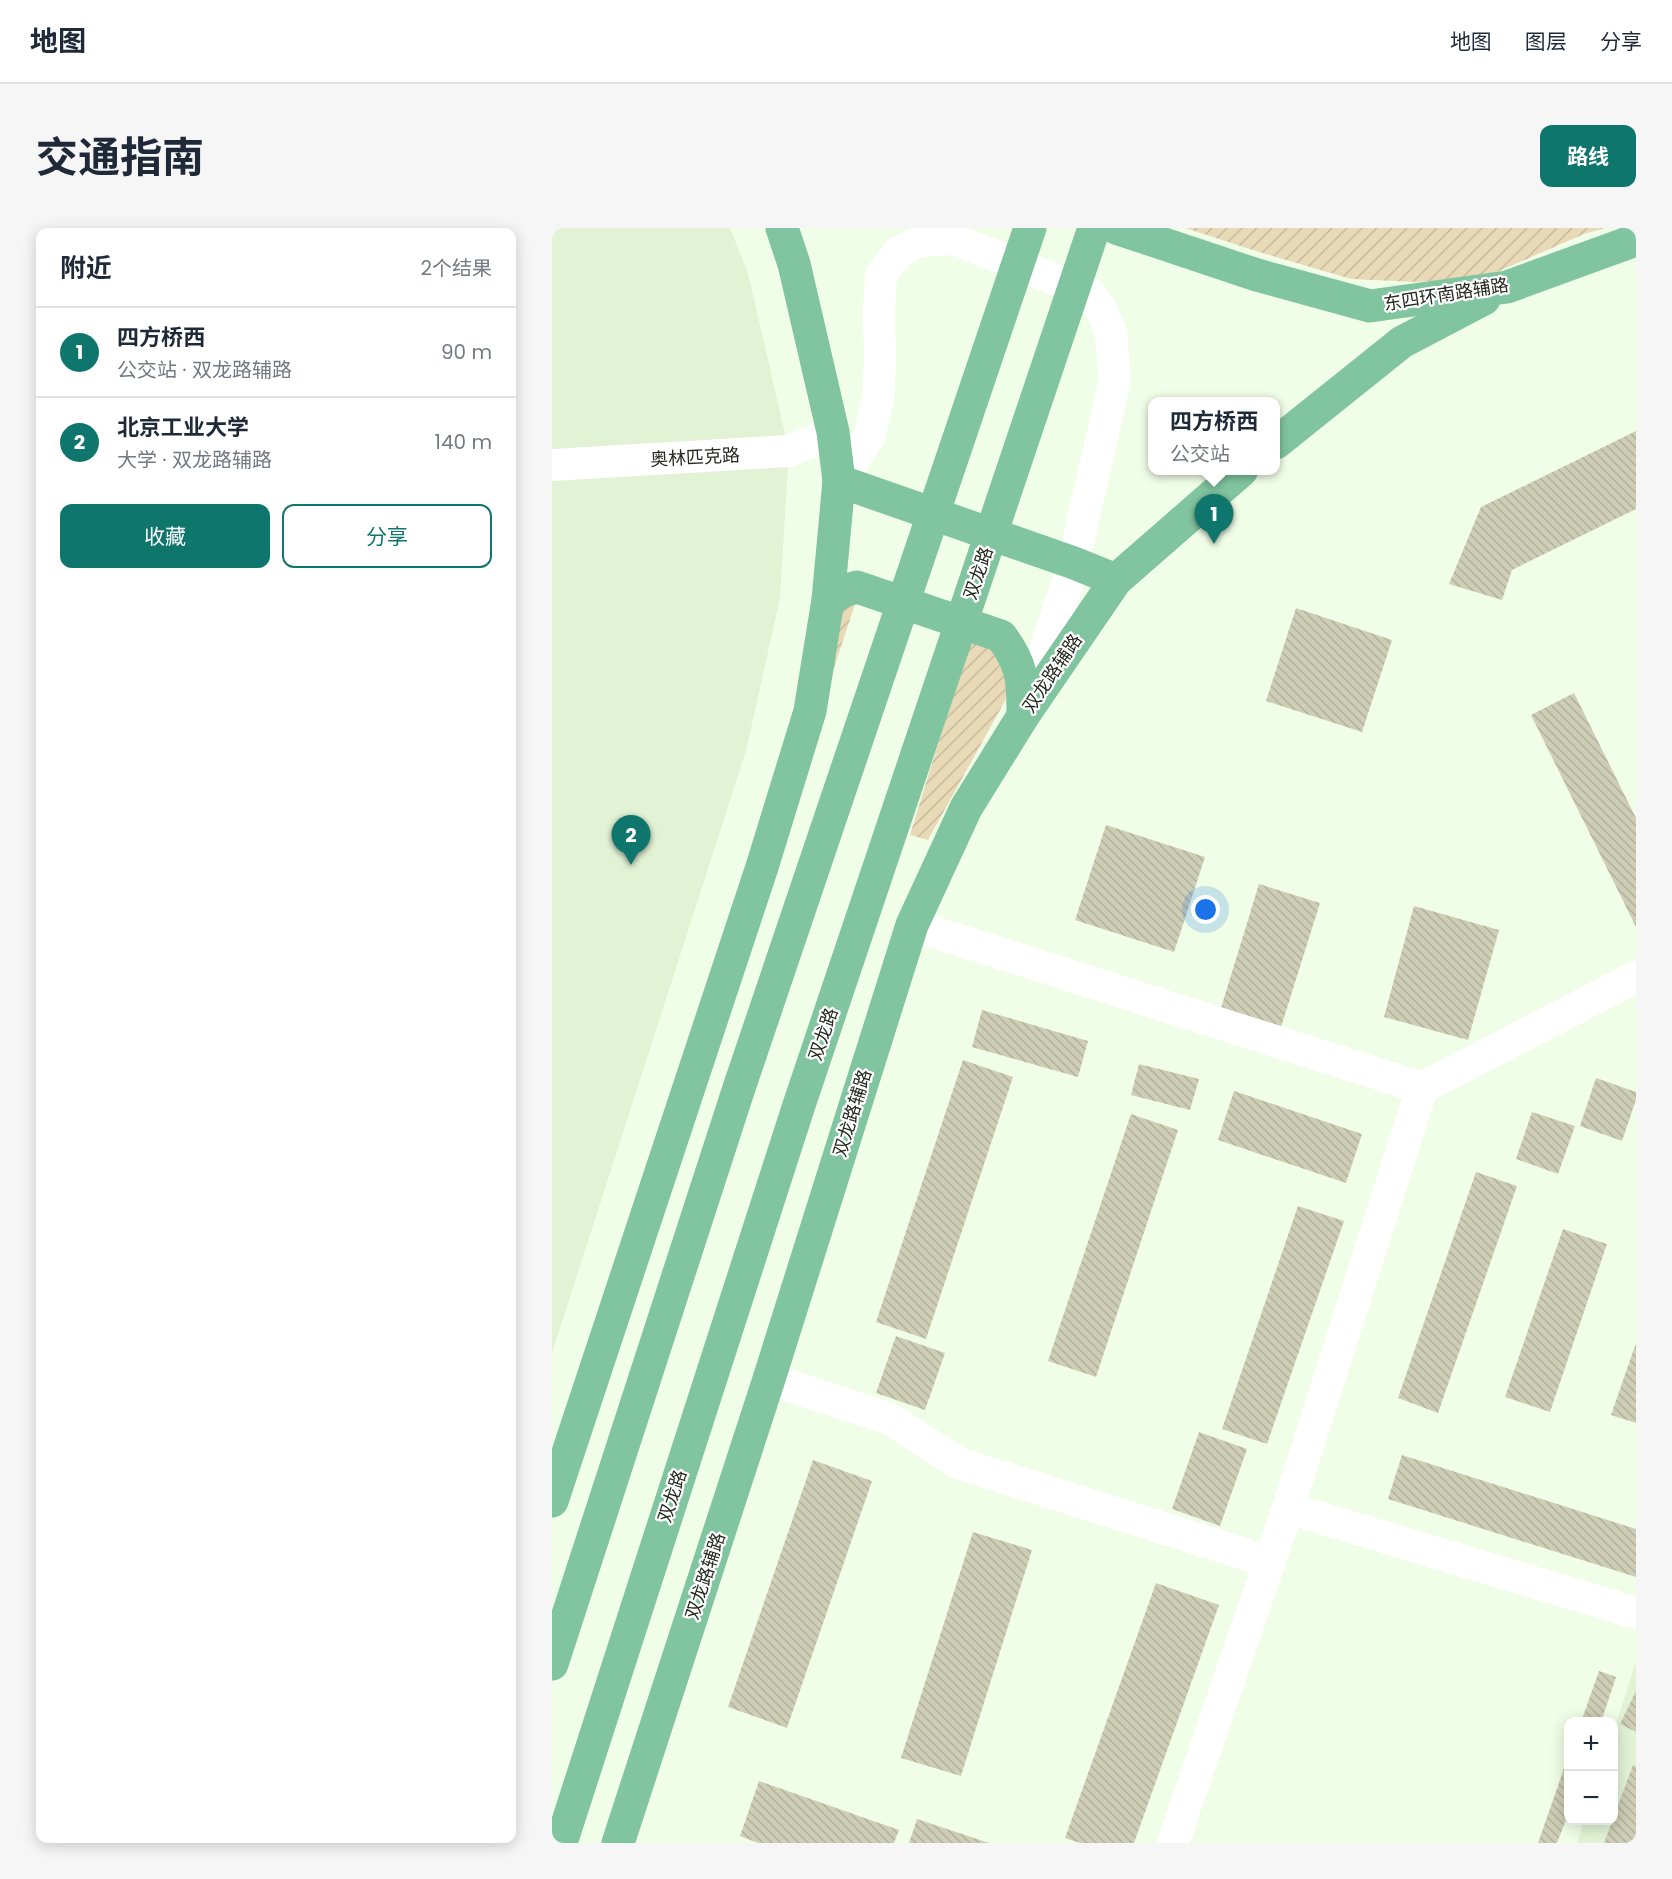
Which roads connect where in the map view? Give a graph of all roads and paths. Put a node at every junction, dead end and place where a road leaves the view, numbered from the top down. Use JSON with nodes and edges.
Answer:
{"nodes":[{"id":1,"x":782,"y":228,"type":"edge"},
{"id":2,"x":1030,"y":228,"type":"edge"},
{"id":3,"x":1094,"y":228,"type":"edge"},
{"id":4,"x":1116,"y":228,"type":"edge"},
{"id":5,"x":1636,"y":240,"type":"edge"},
{"id":6,"x":1507,"y":287,"type":"junction"},
{"id":7,"x":833,"y":432,"type":"junction"},
{"id":8,"x":1280,"y":439,"type":"edge"},
{"id":9,"x":552,"y":465,"type":"edge"},
{"id":10,"x":1237,"y":475,"type":"edge"},
{"id":11,"x":840,"y":481,"type":"junction"},
{"id":12,"x":1074,"y":563,"type":"junction"},
{"id":13,"x":1116,"y":580,"type":"junction"},
{"id":14,"x":828,"y":600,"type":"junction"},
{"id":15,"x":1023,"y":716,"type":"junction"},
{"id":16,"x":912,"y":925,"type":"junction"},
{"id":17,"x":1636,"y":977,"type":"edge"},
{"id":18,"x":1422,"y":1088,"type":"junction"},
{"id":19,"x":769,"y":1379,"type":"junction"},
{"id":20,"x":552,"y":1502,"type":"edge"},
{"id":21,"x":1288,"y":1508,"type":"junction"},
{"id":22,"x":1270,"y":1562,"type":"junction"},
{"id":23,"x":1636,"y":1613,"type":"edge"},
{"id":24,"x":552,"y":1664,"type":"edge"},
{"id":25,"x":561,"y":1843,"type":"edge"},
{"id":26,"x":618,"y":1843,"type":"edge"},
{"id":27,"x":1173,"y":1843,"type":"edge"}],
"edges":[{"from":1,"to":7,"type":"main road"},
{"from":2,"to":24,"type":"main road"},
{"from":3,"to":25,"type":"main road","name":"双龙路"},
{"from":4,"to":6,"type":"main road","name":"东四环南路辅路"},
{"from":5,"to":6,"type":"main road","name":"东四环南路辅路"},
{"from":6,"to":8,"type":"main road"},
{"from":7,"to":9,"type":"street","name":"奥林匹克路"},
{"from":7,"to":11,"type":"main road"},
{"from":10,"to":13,"type":"main road","name":"双龙路辅路"},
{"from":11,"to":12,"type":"main road"},
{"from":11,"to":12,"type":"street"},
{"from":11,"to":14,"type":"main road"},
{"from":12,"to":13,"type":"main road"},
{"from":12,"to":15,"type":"street"},
{"from":13,"to":15,"type":"main road","name":"双龙路辅路"},
{"from":14,"to":15,"type":"main road"},
{"from":14,"to":20,"type":"main road"},
{"from":15,"to":16,"type":"main road","name":"双龙路辅路"},
{"from":16,"to":18,"type":"street"},
{"from":16,"to":19,"type":"main road","name":"双龙路辅路"},
{"from":17,"to":18,"type":"street"},
{"from":18,"to":21,"type":"street"},
{"from":19,"to":22,"type":"street"},
{"from":19,"to":26,"type":"main road","name":"双龙路辅路"},
{"from":21,"to":22,"type":"street"},
{"from":21,"to":23,"type":"street"},
{"from":22,"to":27,"type":"street"}]}
